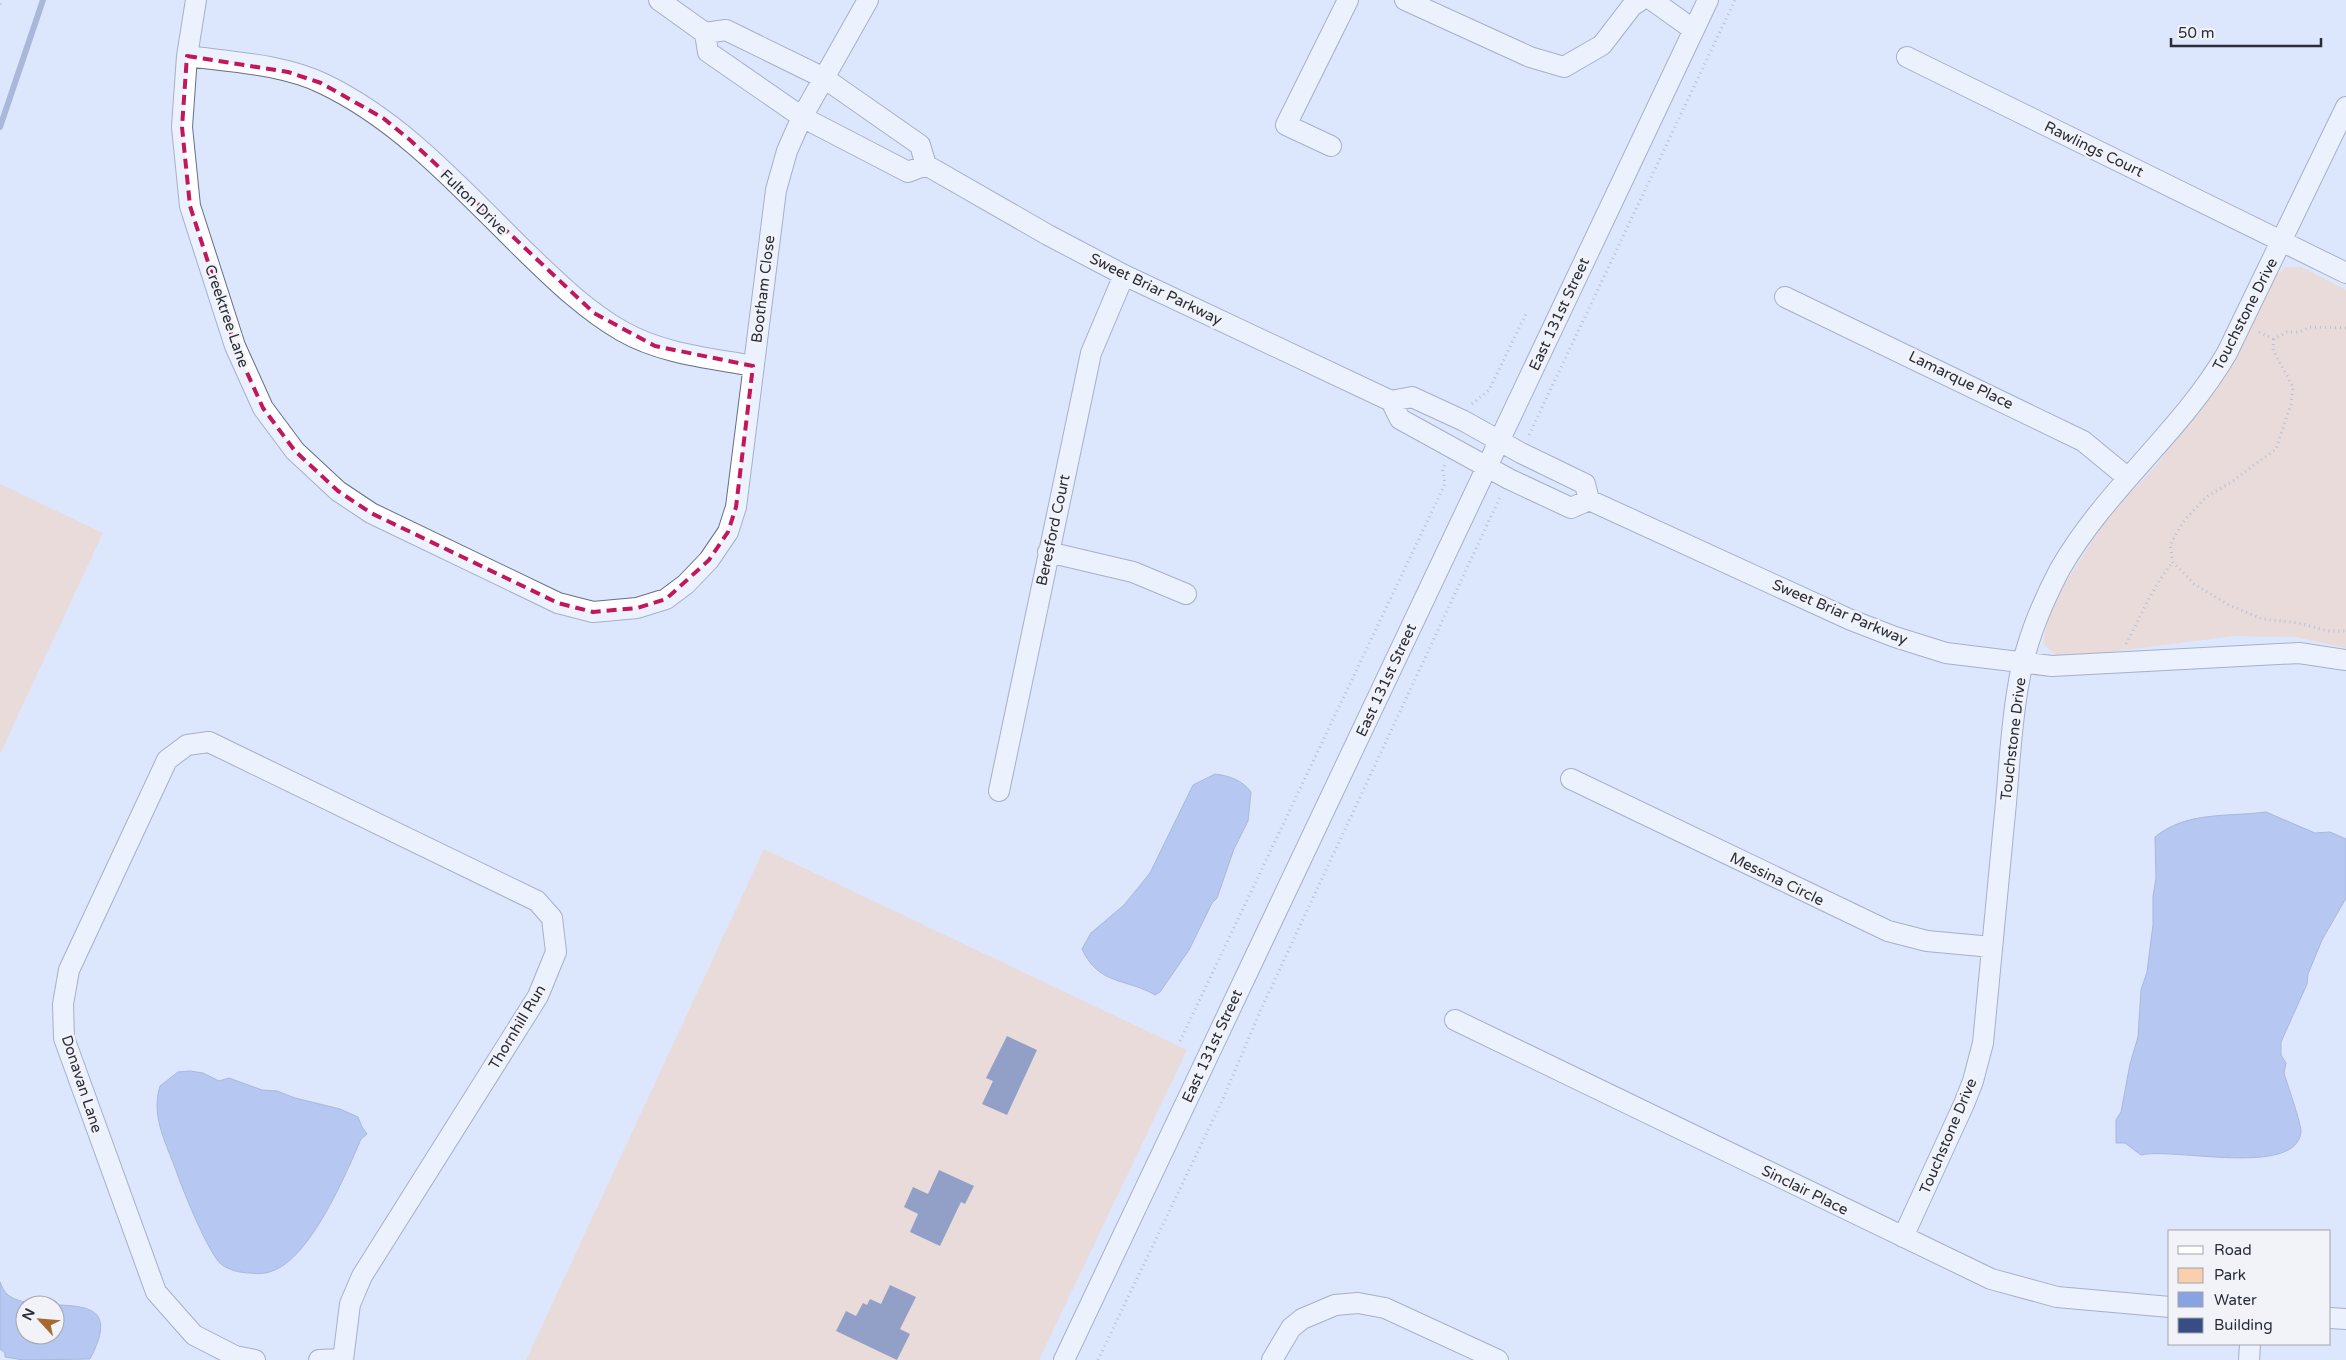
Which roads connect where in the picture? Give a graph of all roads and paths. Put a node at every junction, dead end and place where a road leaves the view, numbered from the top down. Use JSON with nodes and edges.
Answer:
{"nodes":[{"id":1,"x":3,"y":0,"type":"edge"},
{"id":2,"x":196,"y":0,"type":"edge"},
{"id":3,"x":660,"y":0,"type":"edge"},
{"id":4,"x":868,"y":0,"type":"edge"},
{"id":5,"x":1348,"y":0,"type":"edge"},
{"id":6,"x":1406,"y":0,"type":"edge"},
{"id":7,"x":1641,"y":0,"type":"edge"},
{"id":8,"x":1652,"y":0,"type":"edge"},
{"id":9,"x":1708,"y":0,"type":"edge"},
{"id":10,"x":1735,"y":0,"type":"edge"},
{"id":11,"x":0,"y":4,"type":"edge"},
{"id":12,"x":1694,"y":30,"type":"junction"},
{"id":13,"x":705,"y":33,"type":"junction"},
{"id":14,"x":187,"y":56,"type":"junction"},
{"id":15,"x":1907,"y":57,"type":"dead end"},
{"id":16,"x":824,"y":78,"type":"junction"},
{"id":17,"x":2346,"y":106,"type":"edge"},
{"id":18,"x":802,"y":117,"type":"junction"},
{"id":19,"x":1331,"y":146,"type":"dead end"},
{"id":20,"x":926,"y":165,"type":"junction"},
{"id":21,"x":2281,"y":241,"type":"junction"},
{"id":22,"x":2346,"y":274,"type":"edge"},
{"id":23,"x":1124,"y":275,"type":"junction"},
{"id":24,"x":1785,"y":297,"type":"dead end"},
{"id":25,"x":1526,"y":314,"type":"dead end"},
{"id":26,"x":2346,"y":328,"type":"edge"},
{"id":27,"x":753,"y":366,"type":"junction"},
{"id":28,"x":1391,"y":401,"type":"junction"},
{"id":29,"x":1473,"y":402,"type":"dead end"},
{"id":30,"x":1499,"y":441,"type":"junction"},
{"id":31,"x":1521,"y":453,"type":"junction"},
{"id":32,"x":1487,"y":466,"type":"junction"},
{"id":33,"x":1443,"y":470,"type":"dead end"},
{"id":34,"x":2128,"y":478,"type":"junction"},
{"id":35,"x":1509,"y":479,"type":"junction"},
{"id":36,"x":1589,"y":500,"type":"junction"},
{"id":37,"x":1048,"y":552,"type":"junction"},
{"id":38,"x":2173,"y":562,"type":"junction"},
{"id":39,"x":686,"y":584,"type":"joint"},
{"id":40,"x":1186,"y":594,"type":"dead end"},
{"id":41,"x":2346,"y":631,"type":"edge"},
{"id":42,"x":2346,"y":660,"type":"edge"},
{"id":43,"x":2023,"y":663,"type":"junction"},
{"id":44,"x":2114,"y":664,"type":"junction"},
{"id":45,"x":187,"y":745,"type":"joint"},
{"id":46,"x":1571,"y":779,"type":"dead end"},
{"id":47,"x":999,"y":791,"type":"dead end"},
{"id":48,"x":1992,"y":947,"type":"junction"},
{"id":49,"x":1455,"y":1020,"type":"dead end"},
{"id":50,"x":1180,"y":1041,"type":"dead end"},
{"id":51,"x":1903,"y":1237,"type":"junction"},
{"id":52,"x":2168,"y":1307,"type":"edge"},
{"id":53,"x":2331,"y":1318,"type":"edge"},
{"id":54,"x":2346,"y":1319,"type":"edge"},
{"id":55,"x":2250,"y":1345,"type":"edge"},
{"id":56,"x":343,"y":1359,"type":"edge"},
{"id":57,"x":255,"y":1360,"type":"edge"},
{"id":58,"x":319,"y":1360,"type":"edge"},
{"id":59,"x":1064,"y":1360,"type":"edge"},
{"id":60,"x":1098,"y":1360,"type":"edge"},
{"id":61,"x":1272,"y":1360,"type":"edge"},
{"id":62,"x":1498,"y":1360,"type":"edge"},
{"id":63,"x":2249,"y":1360,"type":"edge"}],
"edges":[{"from":1,"to":11,"type":"path"},
{"from":2,"to":14,"type":"street","name":"Creektree Lane"},
{"from":3,"to":13,"type":"street"},
{"from":4,"to":16,"type":"street","name":"Bootham Close"},
{"from":5,"to":19,"type":"street"},
{"from":6,"to":7,"type":"street"},
{"from":8,"to":12,"type":"street"},
{"from":9,"to":12,"type":"street","name":"East 131st Street"},
{"from":10,"to":31,"type":"path"},
{"from":12,"to":30,"type":"street","name":"East 131st Street"},
{"from":13,"to":16,"type":"street"},
{"from":13,"to":18,"type":"street"},
{"from":14,"to":27,"type":"street","name":"Fulton Drive"},
{"from":14,"to":39,"type":"street","name":"Creektree Lane"},
{"from":15,"to":21,"type":"street","name":"Rawlings Court"},
{"from":16,"to":18,"type":"street","name":"Bootham Close"},
{"from":16,"to":20,"type":"street"},
{"from":17,"to":21,"type":"street","name":"Touchstone Drive"},
{"from":18,"to":20,"type":"street"},
{"from":18,"to":27,"type":"street","name":"Bootham Close"},
{"from":20,"to":23,"type":"street","name":"Sweet Briar Parkway"},
{"from":21,"to":22,"type":"street","name":"Rawlings Court"},
{"from":21,"to":34,"type":"street","name":"Touchstone Drive"},
{"from":23,"to":28,"type":"street","name":"Sweet Briar Parkway"},
{"from":23,"to":37,"type":"street","name":"Beresford Court"},
{"from":24,"to":34,"type":"street","name":"Lamarque Place"},
{"from":25,"to":29,"type":"path"},
{"from":26,"to":38,"type":"path"},
{"from":27,"to":39,"type":"street","name":"Bootham Close"},
{"from":28,"to":30,"type":"street"},
{"from":28,"to":32,"type":"street"},
{"from":30,"to":31,"type":"street"},
{"from":30,"to":32,"type":"street","name":"East 131st Street"},
{"from":31,"to":36,"type":"street"},
{"from":32,"to":35,"type":"street"},
{"from":32,"to":59,"type":"street","name":"East 131st Street"},
{"from":33,"to":50,"type":"path"},
{"from":34,"to":43,"type":"street","name":"Touchstone Drive"},
{"from":35,"to":36,"type":"street"},
{"from":35,"to":60,"type":"path"},
{"from":36,"to":43,"type":"street","name":"Sweet Briar Parkway"},
{"from":37,"to":40,"type":"street"},
{"from":37,"to":47,"type":"street","name":"Beresford Court"},
{"from":38,"to":41,"type":"path"},
{"from":38,"to":44,"type":"path"},
{"from":42,"to":44,"type":"street","name":"Sweet Briar Parkway"},
{"from":43,"to":44,"type":"street","name":"Sweet Briar Parkway"},
{"from":43,"to":48,"type":"street","name":"Touchstone Drive"},
{"from":45,"to":56,"type":"street","name":"Thornhill Run"},
{"from":45,"to":57,"type":"street","name":"Donavan Lane"},
{"from":46,"to":48,"type":"street","name":"Messina Circle"},
{"from":48,"to":51,"type":"street","name":"Touchstone Drive"},
{"from":49,"to":51,"type":"street","name":"Sinclair Place"},
{"from":51,"to":52,"type":"street","name":"Sinclair Place"},
{"from":53,"to":54,"type":"street"},
{"from":55,"to":63,"type":"street"},
{"from":56,"to":58,"type":"street"},
{"from":61,"to":62,"type":"street"}]}
